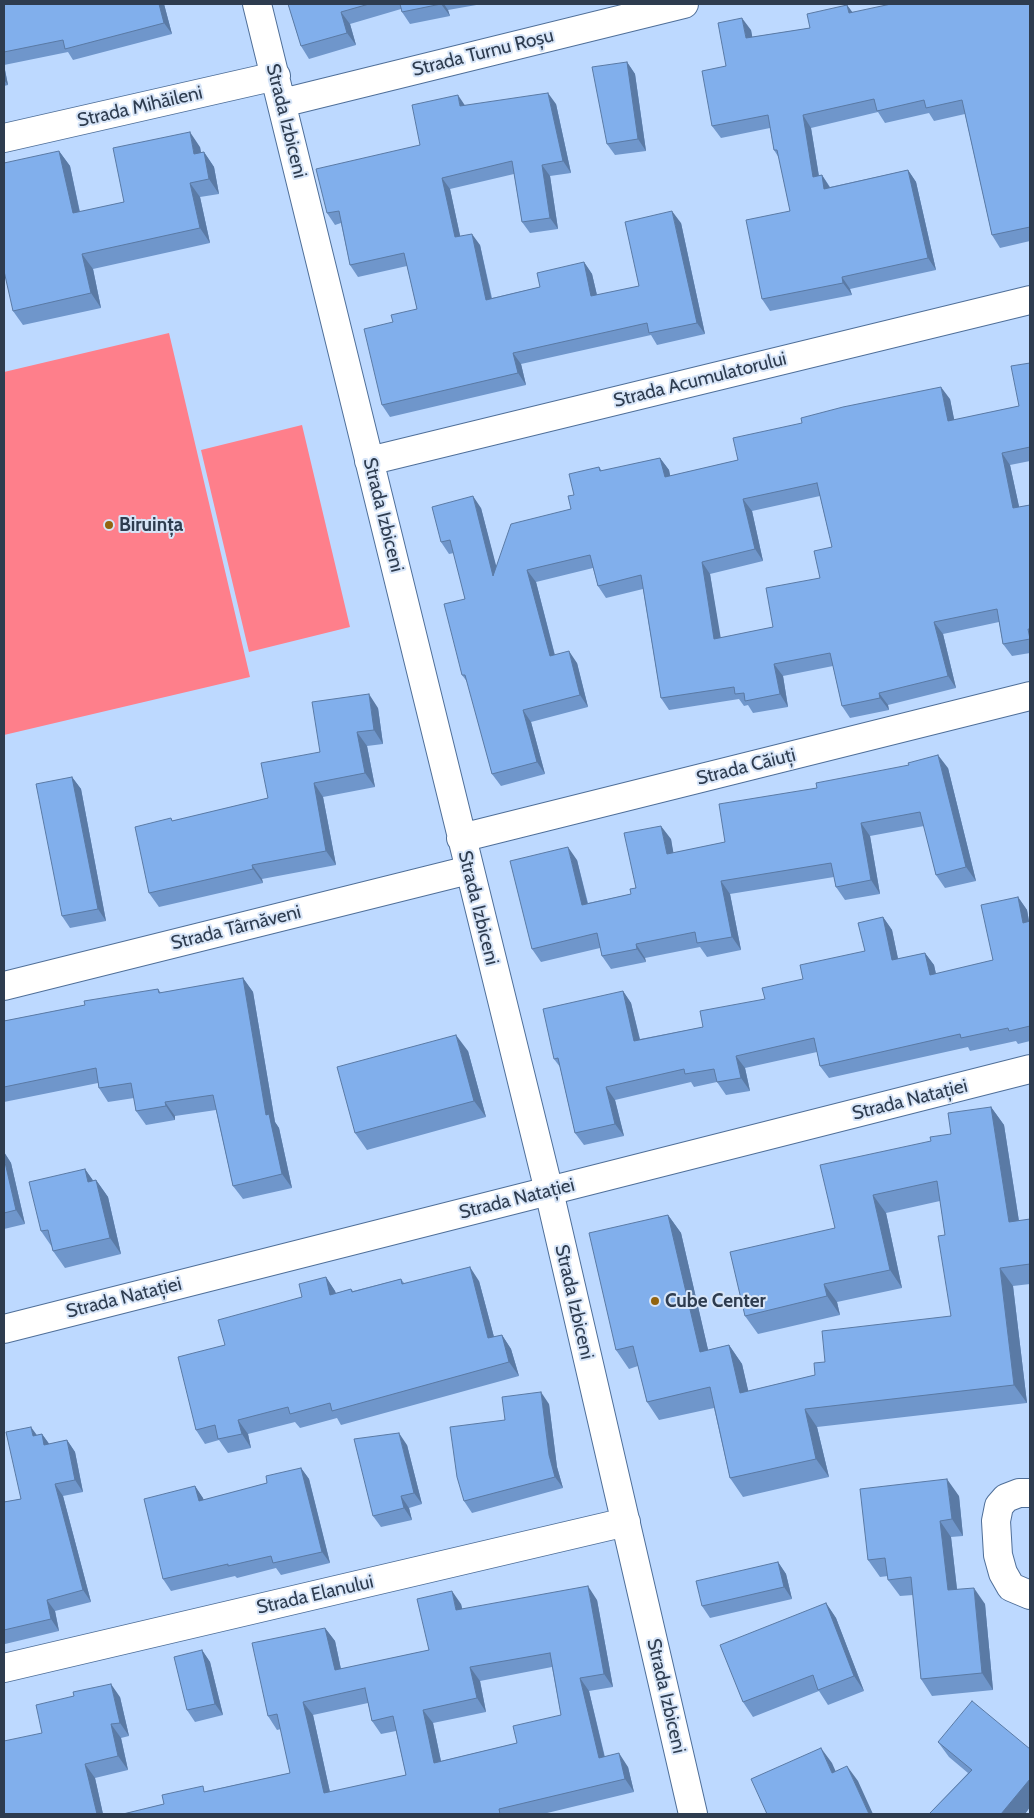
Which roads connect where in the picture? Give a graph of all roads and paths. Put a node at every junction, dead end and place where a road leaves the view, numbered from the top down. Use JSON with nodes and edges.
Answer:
{"nodes":[{"id":1,"x":257,"y":4,"type":"edge"},
{"id":2,"x":684,"y":4,"type":"edge"},
{"id":3,"x":276,"y":76,"type":"junction"},
{"id":4,"x":282,"y":103,"type":"junction"},
{"id":5,"x":4,"y":138,"type":"edge"},
{"id":6,"x":1030,"y":300,"type":"edge"},
{"id":7,"x":369,"y":461,"type":"junction"},
{"id":8,"x":1030,"y":696,"type":"edge"},
{"id":9,"x":461,"y":838,"type":"junction"},
{"id":10,"x":468,"y":870,"type":"junction"},
{"id":11,"x":4,"y":986,"type":"edge"},
{"id":12,"x":1030,"y":1069,"type":"edge"},
{"id":13,"x":549,"y":1191,"type":"junction"},
{"id":14,"x":4,"y":1329,"type":"edge"},
{"id":15,"x":1030,"y":1493,"type":"edge"},
{"id":16,"x":626,"y":1522,"type":"junction"},
{"id":17,"x":1030,"y":1595,"type":"edge"},
{"id":18,"x":4,"y":1668,"type":"edge"},
{"id":19,"x":693,"y":1814,"type":"edge"}],
"edges":[{"from":1,"to":3,"type":"street","name":"Strada Izbiceni"},
{"from":2,"to":4,"type":"street","name":"Strada Turnu Roșu"},
{"from":3,"to":4,"type":"street","name":"Strada Izbiceni"},
{"from":3,"to":5,"type":"street","name":"Strada Mihăileni"},
{"from":4,"to":7,"type":"street","name":"Strada Izbiceni"},
{"from":6,"to":7,"type":"street","name":"Strada Acumulatorului"},
{"from":7,"to":9,"type":"street","name":"Strada Izbiceni"},
{"from":8,"to":9,"type":"street","name":"Strada Căiuți"},
{"from":9,"to":10,"type":"street","name":"Strada Izbiceni"},
{"from":10,"to":11,"type":"street","name":"Strada Târnăveni"},
{"from":10,"to":13,"type":"street","name":"Strada Izbiceni"},
{"from":12,"to":13,"type":"street","name":"Strada Natației"},
{"from":13,"to":14,"type":"street","name":"Strada Natației"},
{"from":13,"to":16,"type":"street","name":"Strada Izbiceni"},
{"from":15,"to":17,"type":"street"},
{"from":16,"to":18,"type":"street","name":"Strada Elanului"},
{"from":16,"to":19,"type":"street","name":"Strada Izbiceni"}]}
